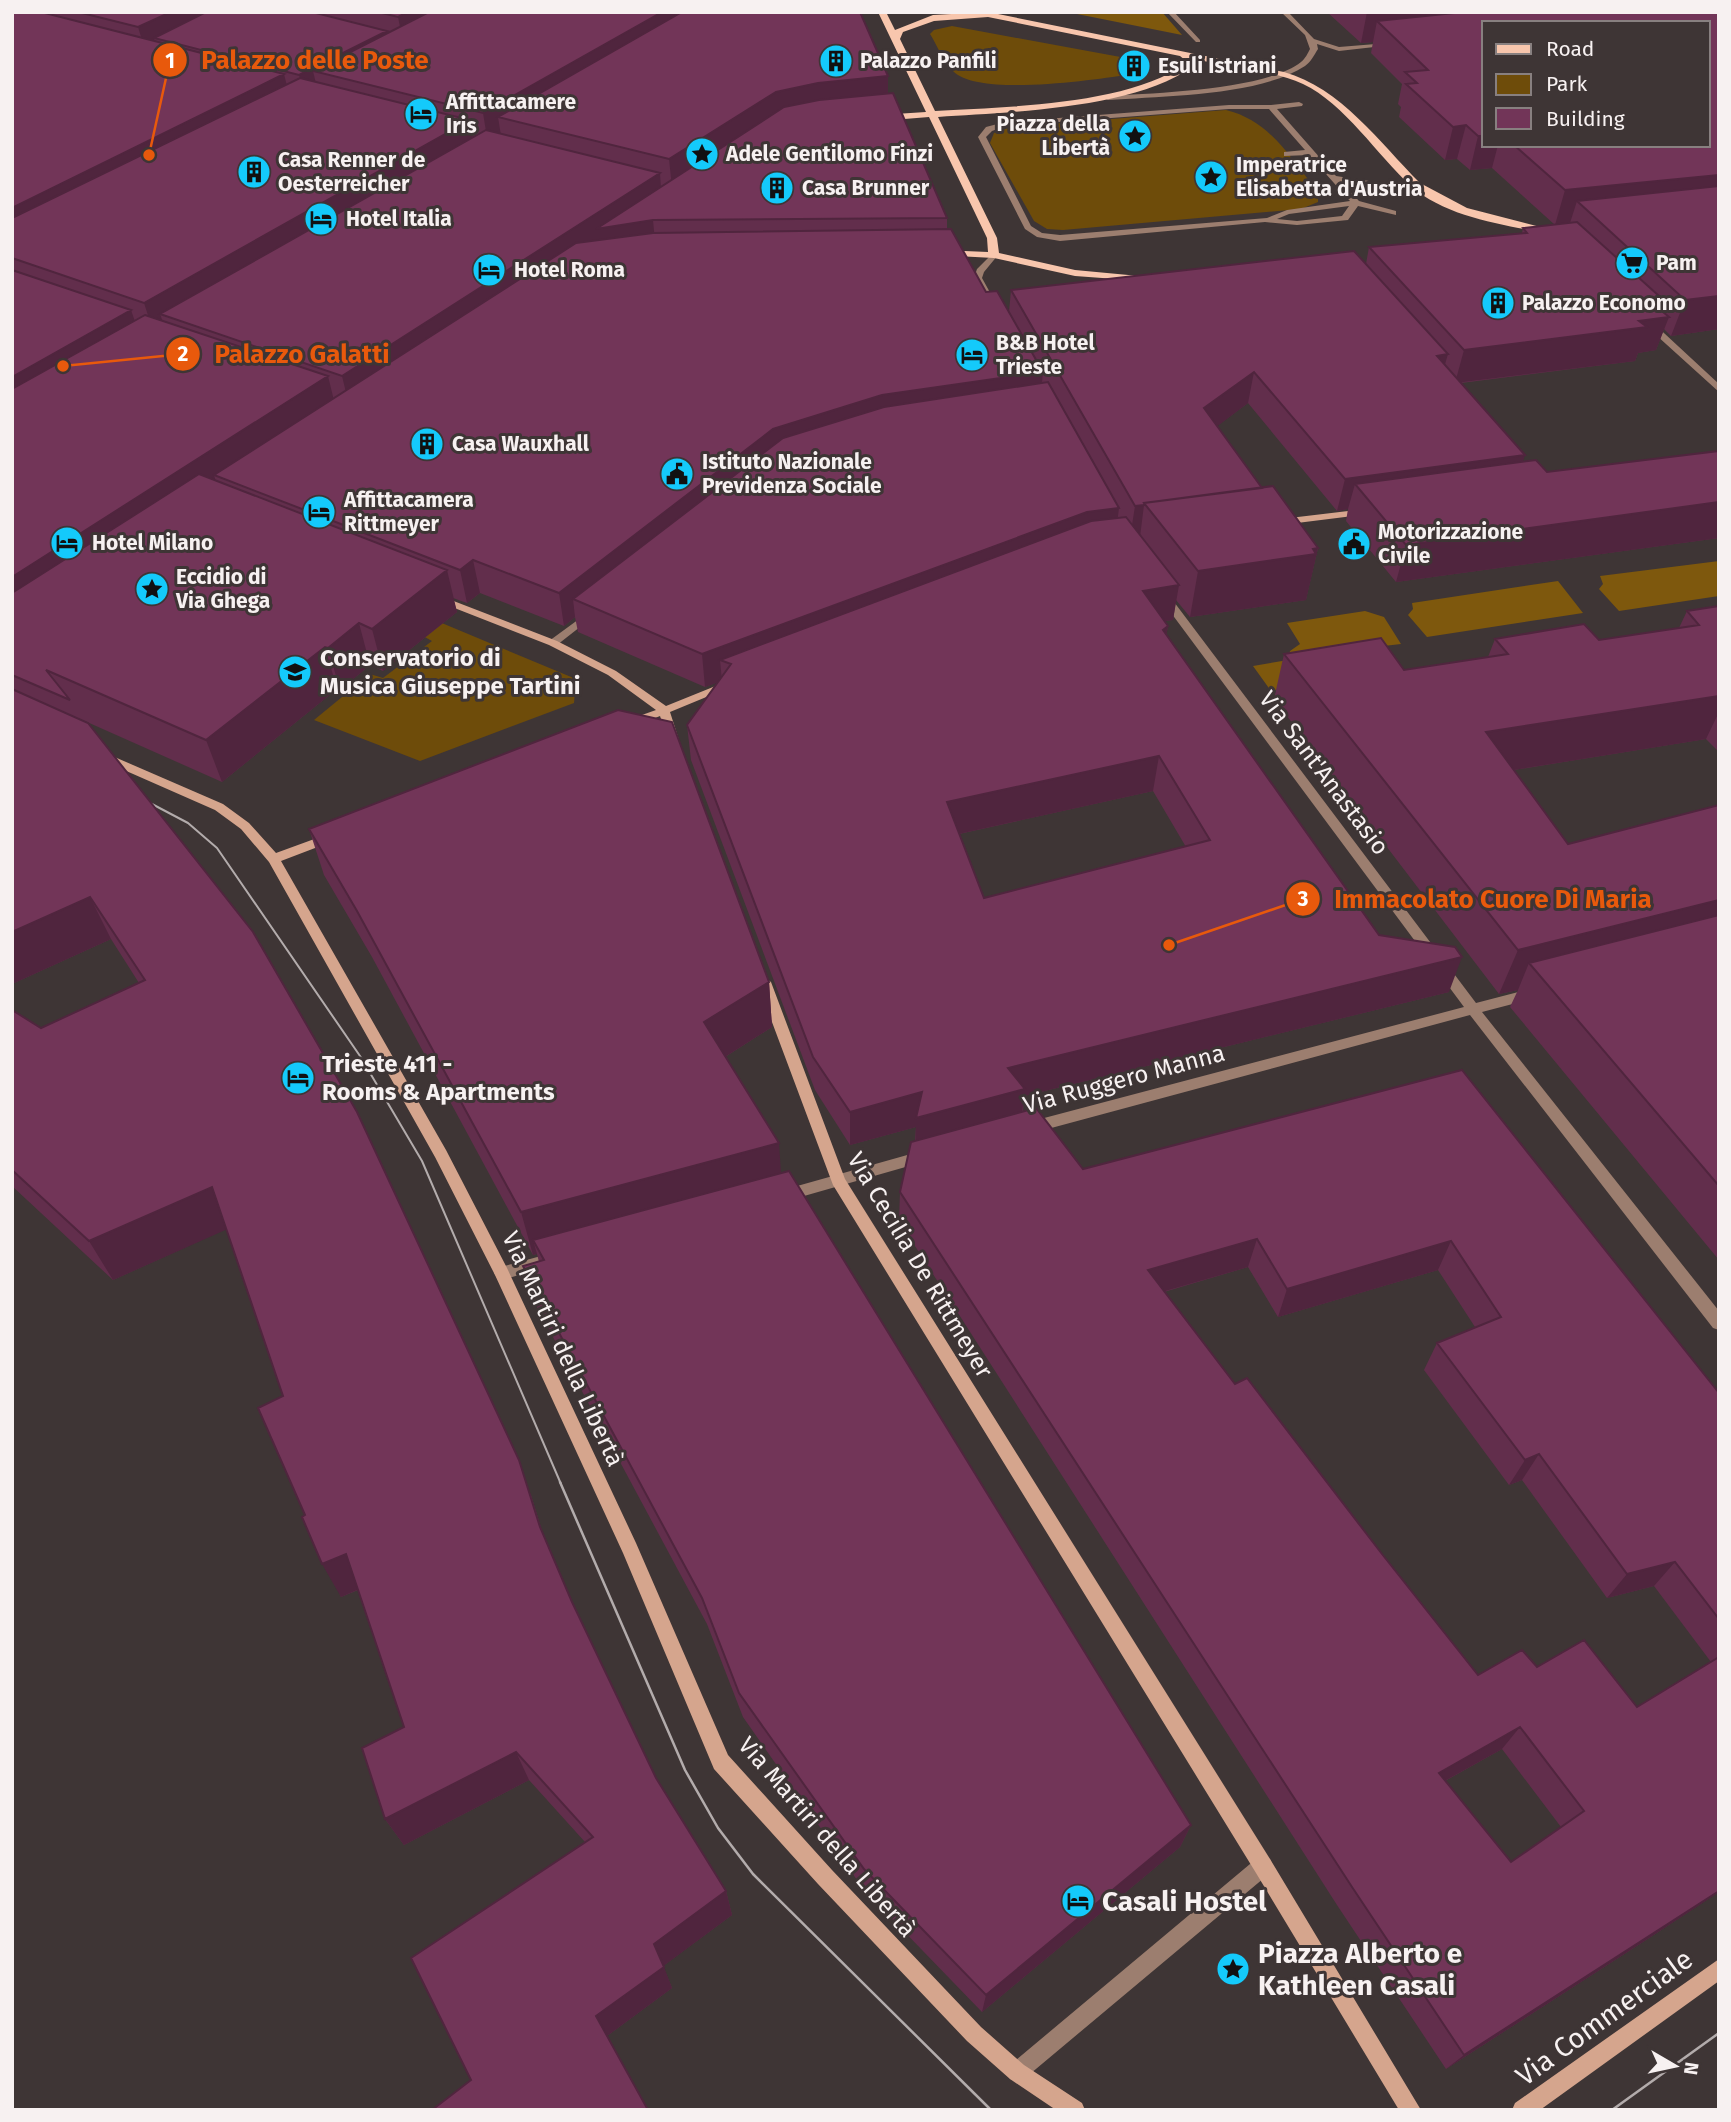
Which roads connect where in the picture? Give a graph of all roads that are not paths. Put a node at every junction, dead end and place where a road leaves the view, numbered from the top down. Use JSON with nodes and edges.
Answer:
{"nodes":[{"id":1,"x":881,"y":12,"type":"edge"},
{"id":2,"x":974,"y":12,"type":"edge"},
{"id":3,"x":1170,"y":12,"type":"edge"},
{"id":4,"x":1284,"y":12,"type":"edge"},
{"id":5,"x":1001,"y":18,"type":"junction"},
{"id":6,"x":895,"y":40,"type":"junction"},
{"id":7,"x":1311,"y":40,"type":"junction"},
{"id":8,"x":1198,"y":41,"type":"dead end"},
{"id":9,"x":1391,"y":45,"type":"edge"},
{"id":10,"x":1182,"y":54,"type":"junction"},
{"id":11,"x":1284,"y":75,"type":"junction"},
{"id":12,"x":1108,"y":98,"type":"junction"},
{"id":13,"x":1299,"y":104,"type":"dead end"},
{"id":14,"x":1272,"y":107,"type":"junction"},
{"id":15,"x":933,"y":114,"type":"junction"},
{"id":16,"x":865,"y":119,"type":"edge"},
{"id":17,"x":978,"y":127,"type":"dead end"},
{"id":18,"x":989,"y":129,"type":"junction"},
{"id":19,"x":1311,"y":152,"type":"junction"},
{"id":20,"x":1287,"y":154,"type":"dead end"},
{"id":21,"x":1334,"y":178,"type":"junction"},
{"id":22,"x":1366,"y":183,"type":"dead end"},
{"id":23,"x":1356,"y":203,"type":"junction"},
{"id":24,"x":1393,"y":213,"type":"dead end"},
{"id":25,"x":1291,"y":217,"type":"dead end"},
{"id":26,"x":1186,"y":219,"type":"dead end"},
{"id":27,"x":1265,"y":220,"type":"junction"},
{"id":28,"x":1195,"y":228,"type":"junction"},
{"id":29,"x":1040,"y":235,"type":"junction"},
{"id":30,"x":1026,"y":236,"type":"dead end"},
{"id":31,"x":1205,"y":237,"type":"dead end"},
{"id":32,"x":1515,"y":238,"type":"edge"},
{"id":33,"x":930,"y":254,"type":"edge"},
{"id":34,"x":994,"y":255,"type":"junction"},
{"id":35,"x":1147,"y":279,"type":"edge"},
{"id":36,"x":1641,"y":316,"type":"edge"},
{"id":37,"x":999,"y":317,"type":"edge"},
{"id":38,"x":1719,"y":389,"type":"edge"},
{"id":39,"x":1374,"y":510,"type":"edge"},
{"id":40,"x":1263,"y":525,"type":"edge"},
{"id":41,"x":1158,"y":588,"type":"edge"},
{"id":42,"x":427,"y":594,"type":"edge"},
{"id":43,"x":596,"y":609,"type":"edge"},
{"id":44,"x":553,"y":643,"type":"junction"},
{"id":45,"x":738,"y":682,"type":"edge"},
{"id":46,"x":664,"y":710,"type":"junction"},
{"id":47,"x":621,"y":726,"type":"edge"},
{"id":48,"x":88,"y":749,"type":"edge"},
{"id":49,"x":677,"y":752,"type":"edge"},
{"id":50,"x":341,"y":834,"type":"edge"},
{"id":51,"x":274,"y":859,"type":"junction"},
{"id":52,"x":760,"y":973,"type":"edge"},
{"id":53,"x":1546,"y":990,"type":"edge"},
{"id":54,"x":1472,"y":1009,"type":"junction"},
{"id":55,"x":1010,"y":1133,"type":"edge"},
{"id":56,"x":946,"y":1151,"type":"edge"},
{"id":57,"x":838,"y":1181,"type":"junction"},
{"id":58,"x":771,"y":1199,"type":"edge"},
{"id":59,"x":555,"y":1258,"type":"edge"},
{"id":60,"x":502,"y":1273,"type":"junction"},
{"id":61,"x":1719,"y":1323,"type":"edge"},
{"id":62,"x":1264,"y":1866,"type":"junction"},
{"id":63,"x":1719,"y":1969,"type":"edge"},
{"id":64,"x":1017,"y":2072,"type":"junction"},
{"id":65,"x":1075,"y":2110,"type":"edge"},
{"id":66,"x":1411,"y":2110,"type":"edge"},
{"id":67,"x":1522,"y":2110,"type":"edge"}],
"edges":[{"from":1,"to":6,"type":"main road"},
{"from":2,"to":5,"type":"main road"},
{"from":3,"to":8,"type":"street"},
{"from":4,"to":7,"type":"street"},
{"from":5,"to":6,"type":"main road"},
{"from":5,"to":10,"type":"main road"},
{"from":6,"to":15,"type":"main road"},
{"from":7,"to":9,"type":"street"},
{"from":7,"to":11,"type":"street"},
{"from":10,"to":11,"type":"main road"},
{"from":10,"to":12,"type":"main road"},
{"from":11,"to":12,"type":"street"},
{"from":11,"to":32,"type":"main road"},
{"from":12,"to":15,"type":"main road"},
{"from":13,"to":14,"type":"street"},
{"from":14,"to":18,"type":"street"},
{"from":14,"to":19,"type":"street"},
{"from":15,"to":16,"type":"main road"},
{"from":15,"to":34,"type":"main road"},
{"from":17,"to":18,"type":"street"},
{"from":18,"to":29,"type":"street"},
{"from":19,"to":20,"type":"street"},
{"from":19,"to":21,"type":"street"},
{"from":21,"to":22,"type":"street"},
{"from":21,"to":23,"type":"street"},
{"from":23,"to":24,"type":"street"},
{"from":23,"to":27,"type":"street"},
{"from":25,"to":27,"type":"street"},
{"from":26,"to":28,"type":"street"},
{"from":27,"to":28,"type":"street"},
{"from":28,"to":29,"type":"street"},
{"from":28,"to":31,"type":"street"},
{"from":29,"to":30,"type":"street"},
{"from":33,"to":34,"type":"main road"},
{"from":34,"to":35,"type":"main road"},
{"from":34,"to":37,"type":"street"},
{"from":36,"to":38,"type":"street"},
{"from":39,"to":40,"type":"main road"},
{"from":41,"to":54,"type":"street","name":"Via Sant'Anastasio"},
{"from":42,"to":44,"type":"main road"},
{"from":43,"to":44,"type":"street"},
{"from":44,"to":46,"type":"main road"},
{"from":45,"to":46,"type":"main road"},
{"from":46,"to":47,"type":"main road"},
{"from":46,"to":49,"type":"main road"},
{"from":48,"to":51,"type":"main road","name":"Via Martiri della Libertà"},
{"from":50,"to":51,"type":"main road"},
{"from":51,"to":60,"type":"main road","name":"Via Martiri della Libertà"},
{"from":52,"to":57,"type":"main road","name":"Via Cecilia De Rittmeyer"},
{"from":53,"to":54,"type":"street","name":"Via Ruggero Manna"},
{"from":54,"to":55,"type":"street","name":"Via Ruggero Manna"},
{"from":54,"to":61,"type":"street","name":"Via Sant'Anastasio"},
{"from":56,"to":57,"type":"street"},
{"from":57,"to":58,"type":"street"},
{"from":57,"to":62,"type":"main road","name":"Via Cecilia De Rittmeyer"},
{"from":59,"to":60,"type":"street"},
{"from":60,"to":64,"type":"main road","name":"Via Martiri della Libertà"},
{"from":62,"to":64,"type":"street"},
{"from":62,"to":66,"type":"main road"},
{"from":63,"to":67,"type":"main road","name":"Via Commerciale"},
{"from":64,"to":65,"type":"main road"}]}
